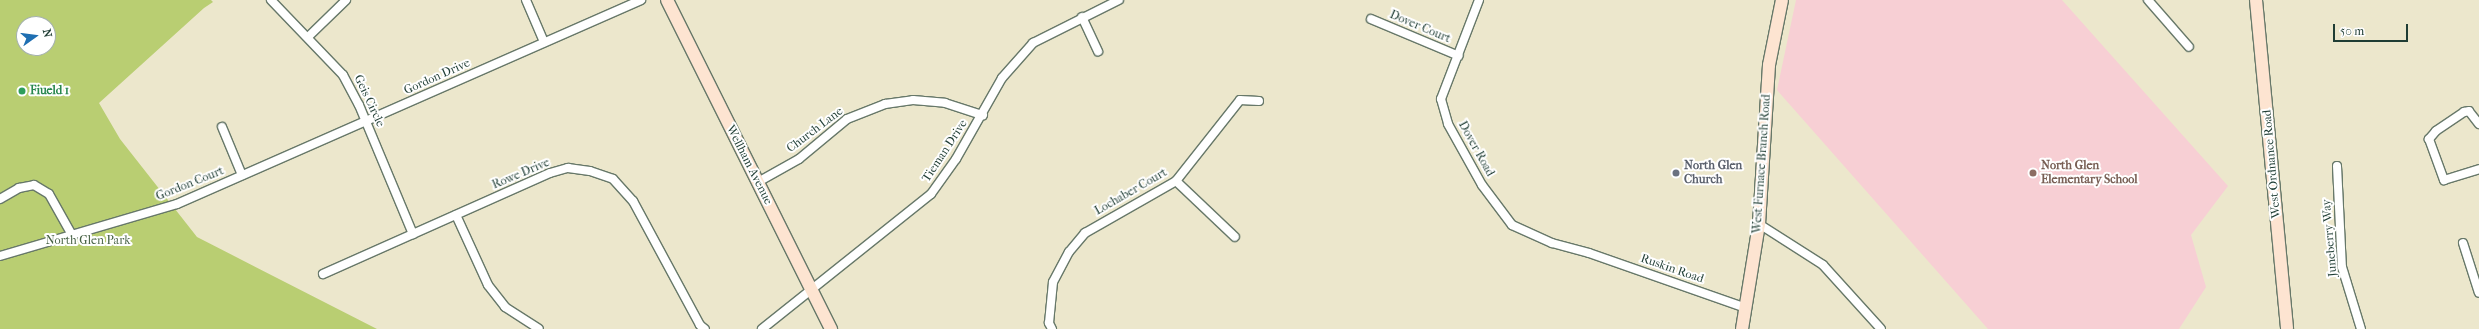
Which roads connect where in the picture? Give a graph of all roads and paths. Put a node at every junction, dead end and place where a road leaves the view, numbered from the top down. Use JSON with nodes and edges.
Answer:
{"nodes":[{"id":1,"x":271,"y":0,"type":"edge"},
{"id":2,"x":346,"y":0,"type":"edge"},
{"id":3,"x":526,"y":0,"type":"edge"},
{"id":4,"x":642,"y":0,"type":"edge"},
{"id":5,"x":667,"y":0,"type":"edge"},
{"id":6,"x":1119,"y":0,"type":"edge"},
{"id":7,"x":1479,"y":0,"type":"edge"},
{"id":8,"x":1782,"y":0,"type":"edge"},
{"id":9,"x":2148,"y":0,"type":"edge"},
{"id":10,"x":2256,"y":0,"type":"edge"},
{"id":11,"x":1082,"y":17,"type":"junction"},
{"id":12,"x":1372,"y":19,"type":"dead end"},
{"id":13,"x":308,"y":37,"type":"junction"},
{"id":14,"x":544,"y":42,"type":"junction"},
{"id":15,"x":2189,"y":47,"type":"dead end"},
{"id":16,"x":1098,"y":51,"type":"dead end"},
{"id":17,"x":1459,"y":56,"type":"junction"},
{"id":18,"x":1259,"y":101,"type":"dead end"},
{"id":19,"x":982,"y":115,"type":"junction"},
{"id":20,"x":366,"y":122,"type":"junction"},
{"id":21,"x":2479,"y":124,"type":"edge"},
{"id":22,"x":222,"y":127,"type":"dead end"},
{"id":23,"x":2337,"y":166,"type":"dead end"},
{"id":24,"x":2479,"y":169,"type":"edge"},
{"id":25,"x":242,"y":175,"type":"junction"},
{"id":26,"x":1176,"y":181,"type":"junction"},
{"id":27,"x":758,"y":182,"type":"junction"},
{"id":28,"x":0,"y":199,"type":"edge"},
{"id":29,"x":456,"y":215,"type":"junction"},
{"id":30,"x":1759,"y":224,"type":"junction"},
{"id":31,"x":72,"y":234,"type":"junction"},
{"id":32,"x":413,"y":234,"type":"junction"},
{"id":33,"x":1235,"y":237,"type":"dead end"},
{"id":34,"x":2463,"y":243,"type":"dead end"},
{"id":35,"x":1589,"y":253,"type":"joint"},
{"id":36,"x":0,"y":256,"type":"edge"},
{"id":37,"x":323,"y":274,"type":"dead end"},
{"id":38,"x":812,"y":290,"type":"junction"},
{"id":39,"x":2479,"y":293,"type":"edge"},
{"id":40,"x":1746,"y":308,"type":"junction"},
{"id":41,"x":538,"y":329,"type":"edge"},
{"id":42,"x":706,"y":329,"type":"edge"},
{"id":43,"x":762,"y":329,"type":"edge"},
{"id":44,"x":831,"y":329,"type":"edge"},
{"id":45,"x":1052,"y":329,"type":"edge"},
{"id":46,"x":1742,"y":329,"type":"edge"},
{"id":47,"x":1882,"y":329,"type":"edge"},
{"id":48,"x":2287,"y":329,"type":"edge"},
{"id":49,"x":2361,"y":329,"type":"edge"}],
"edges":[{"from":1,"to":13,"type":"street","name":"Geis Circle"},
{"from":2,"to":13,"type":"street"},
{"from":3,"to":14,"type":"street"},
{"from":4,"to":14,"type":"street","name":"Gordon Drive"},
{"from":5,"to":27,"type":"street","name":"Wellham Avenue"},
{"from":6,"to":11,"type":"street","name":"Tieman Drive"},
{"from":7,"to":17,"type":"street","name":"Dover Road"},
{"from":8,"to":30,"type":"street","name":"West Furnace Branch Road"},
{"from":9,"to":15,"type":"street"},
{"from":10,"to":48,"type":"street","name":"West Ordnance Road"},
{"from":11,"to":16,"type":"street"},
{"from":11,"to":19,"type":"street","name":"Tieman Drive"},
{"from":12,"to":17,"type":"street","name":"Dover Court"},
{"from":13,"to":20,"type":"street","name":"Geis Circle"},
{"from":14,"to":20,"type":"street","name":"Gordon Drive"},
{"from":17,"to":35,"type":"street","name":"Dover Road"},
{"from":18,"to":26,"type":"street","name":"Lochaber Court"},
{"from":19,"to":27,"type":"street","name":"Church Lane"},
{"from":19,"to":38,"type":"street","name":"Tieman Drive"},
{"from":20,"to":25,"type":"street","name":"Gordon Drive"},
{"from":20,"to":32,"type":"street","name":"Geis Circle"},
{"from":21,"to":24,"type":"street"},
{"from":22,"to":25,"type":"street","name":"Gordon Court"},
{"from":23,"to":49,"type":"street","name":"Juneberry Way"},
{"from":25,"to":31,"type":"street","name":"Gordon Court"},
{"from":26,"to":33,"type":"street"},
{"from":26,"to":45,"type":"street","name":"Lochaber Court"},
{"from":27,"to":38,"type":"street","name":"Wellham Avenue"},
{"from":28,"to":31,"type":"street"},
{"from":29,"to":32,"type":"street","name":"Rowe Drive"},
{"from":29,"to":41,"type":"street"},
{"from":29,"to":42,"type":"street","name":"Rowe Drive"},
{"from":30,"to":40,"type":"street","name":"West Furnace Branch Road"},
{"from":30,"to":47,"type":"street"},
{"from":31,"to":36,"type":"street","name":"Gordon Court"},
{"from":32,"to":37,"type":"street","name":"Rowe Drive"},
{"from":34,"to":39,"type":"street"},
{"from":35,"to":40,"type":"street","name":"Ruskin Road"},
{"from":38,"to":43,"type":"street","name":"Tieman Drive"},
{"from":38,"to":44,"type":"street","name":"Wellham Avenue"},
{"from":40,"to":46,"type":"street","name":"West Furnace Branch Road"}]}
